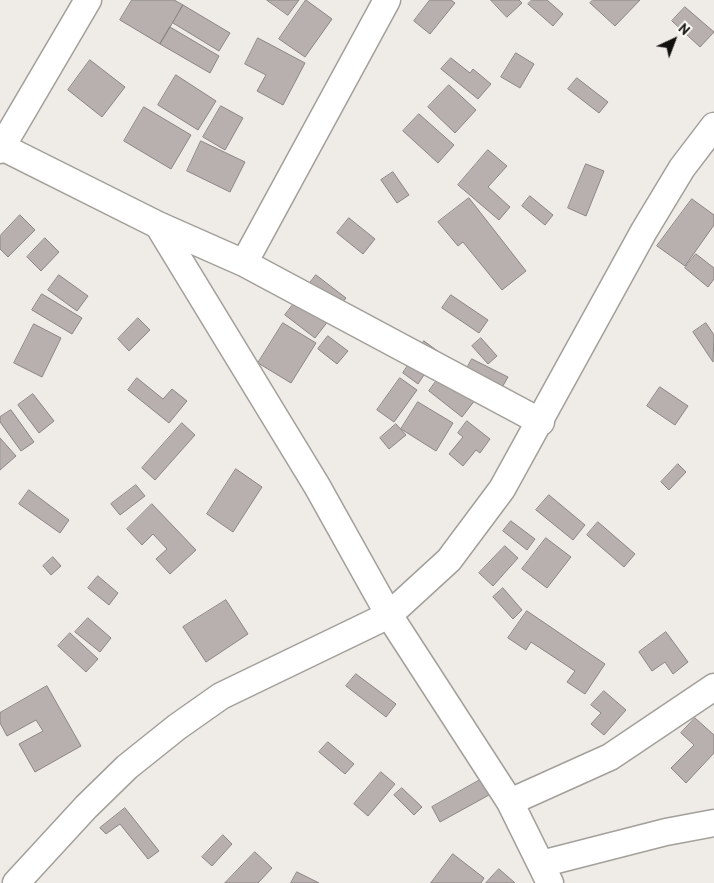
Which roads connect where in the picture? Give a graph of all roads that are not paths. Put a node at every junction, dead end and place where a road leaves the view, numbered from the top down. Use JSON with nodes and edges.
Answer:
{"nodes":[{"id":1,"x":88,"y":0,"type":"edge"},
{"id":2,"x":387,"y":0,"type":"edge"},
{"id":3,"x":714,"y":126,"type":"edge"},
{"id":4,"x":1,"y":148,"type":"edge"},
{"id":5,"x":158,"y":225,"type":"junction"},
{"id":6,"x":244,"y":263,"type":"junction"},
{"id":7,"x":541,"y":422,"type":"junction"},
{"id":8,"x":389,"y":615,"type":"junction"},
{"id":9,"x":714,"y":688,"type":"edge"},
{"id":10,"x":510,"y":802,"type":"junction"},
{"id":11,"x":714,"y":823,"type":"edge"},
{"id":12,"x":545,"y":874,"type":"edge"},
{"id":13,"x":16,"y":883,"type":"edge"}],
"edges":[{"from":1,"to":4,"type":"street"},
{"from":2,"to":6,"type":"street"},
{"from":3,"to":7,"type":"street"},
{"from":4,"to":5,"type":"street"},
{"from":5,"to":6,"type":"street"},
{"from":5,"to":8,"type":"street"},
{"from":6,"to":7,"type":"street"},
{"from":7,"to":8,"type":"street"},
{"from":8,"to":10,"type":"street"},
{"from":8,"to":13,"type":"street"},
{"from":9,"to":10,"type":"street"},
{"from":10,"to":12,"type":"street"},
{"from":11,"to":12,"type":"street"}]}
